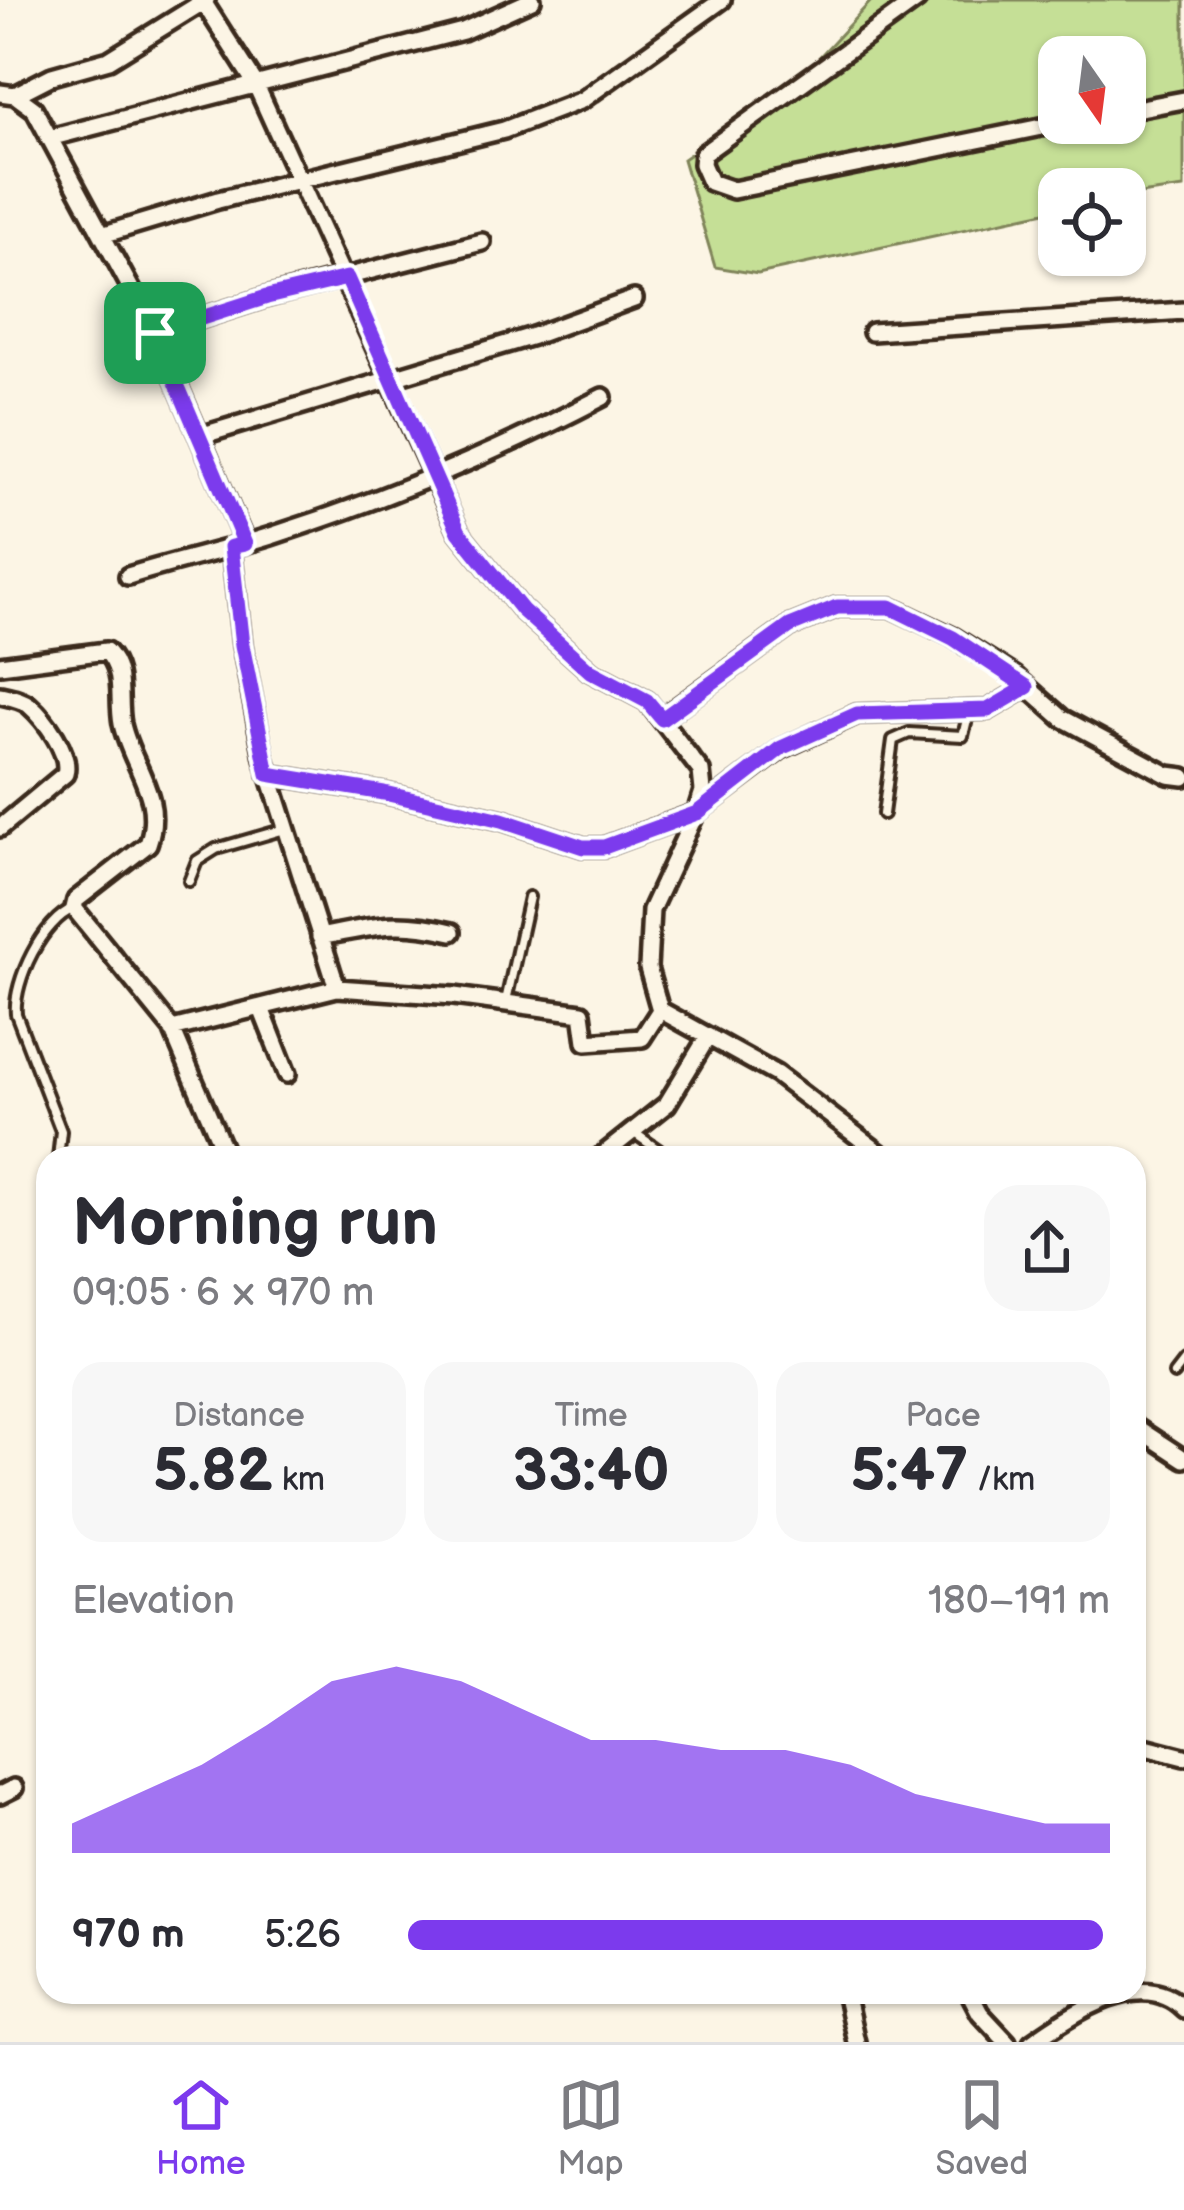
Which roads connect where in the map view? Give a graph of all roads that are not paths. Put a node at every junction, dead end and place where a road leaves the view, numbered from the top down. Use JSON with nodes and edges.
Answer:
{"nodes":[{"id":1,"x":204,"y":0,"type":"edge"},
{"id":2,"x":532,"y":0,"type":"edge"},
{"id":3,"x":722,"y":0,"type":"edge"},
{"id":4,"x":917,"y":0,"type":"edge"},
{"id":5,"x":255,"y":82,"type":"junction"},
{"id":6,"x":7,"y":94,"type":"edge"},
{"id":7,"x":1184,"y":100,"type":"edge"},
{"id":8,"x":1146,"y":107,"type":"edge"},
{"id":9,"x":1038,"y":128,"type":"edge"},
{"id":10,"x":49,"y":138,"type":"junction"},
{"id":11,"x":302,"y":181,"type":"junction"},
{"id":12,"x":105,"y":235,"type":"junction"},
{"id":13,"x":482,"y":242,"type":"dead end"},
{"id":14,"x":347,"y":278,"type":"junction"},
{"id":15,"x":634,"y":298,"type":"dead end"},
{"id":16,"x":1184,"y":311,"type":"edge"},
{"id":17,"x":872,"y":332,"type":"dead end"},
{"id":18,"x":155,"y":333,"type":"junction"},
{"id":19,"x":391,"y":376,"type":"junction"},
{"id":20,"x":603,"y":397,"type":"dead end"},
{"id":21,"x":200,"y":436,"type":"junction"},
{"id":22,"x":434,"y":477,"type":"junction"},
{"id":23,"x":238,"y":545,"type":"junction"},
{"id":24,"x":128,"y":576,"type":"dead end"},
{"id":25,"x":0,"y":665,"type":"edge"},
{"id":26,"x":1027,"y":687,"type":"junction"},
{"id":27,"x":0,"y":695,"type":"edge"},
{"id":28,"x":969,"y":711,"type":"junction"},
{"id":29,"x":662,"y":719,"type":"junction"},
{"id":30,"x":268,"y":774,"type":"junction"},
{"id":31,"x":1184,"y":777,"type":"edge"},
{"id":32,"x":697,"y":813,"type":"junction"},
{"id":33,"x":883,"y":814,"type":"dead end"},
{"id":34,"x":0,"y":828,"type":"edge"},
{"id":35,"x":285,"y":830,"type":"junction"},
{"id":36,"x":189,"y":881,"type":"dead end"},
{"id":37,"x":530,"y":897,"type":"dead end"},
{"id":38,"x":74,"y":908,"type":"junction"},
{"id":39,"x":452,"y":932,"type":"dead end"},
{"id":40,"x":320,"y":938,"type":"junction"},
{"id":41,"x":337,"y":988,"type":"junction"},
{"id":42,"x":505,"y":1004,"type":"junction"},
{"id":43,"x":261,"y":1008,"type":"junction"},
{"id":44,"x":660,"y":1010,"type":"junction"},
{"id":45,"x":172,"y":1029,"type":"junction"},
{"id":46,"x":707,"y":1038,"type":"junction"},
{"id":47,"x":286,"y":1074,"type":"dead end"},
{"id":48,"x":634,"y":1132,"type":"junction"},
{"id":49,"x":59,"y":1146,"type":"edge"},
{"id":50,"x":222,"y":1146,"type":"edge"},
{"id":51,"x":615,"y":1146,"type":"edge"},
{"id":52,"x":653,"y":1146,"type":"edge"},
{"id":53,"x":870,"y":1146,"type":"edge"},
{"id":54,"x":1184,"y":1361,"type":"edge"},
{"id":55,"x":1174,"y":1374,"type":"dead end"},
{"id":56,"x":1146,"y":1434,"type":"edge"},
{"id":57,"x":1184,"y":1459,"type":"edge"},
{"id":58,"x":1146,"y":1747,"type":"edge"},
{"id":59,"x":1184,"y":1757,"type":"edge"},
{"id":60,"x":1146,"y":1993,"type":"edge"},
{"id":61,"x":848,"y":2004,"type":"edge"},
{"id":62,"x":975,"y":2004,"type":"edge"},
{"id":63,"x":1095,"y":2004,"type":"edge"},
{"id":64,"x":1184,"y":2009,"type":"edge"},
{"id":65,"x":856,"y":2042,"type":"edge"},
{"id":66,"x":1006,"y":2042,"type":"edge"},
{"id":67,"x":1032,"y":2042,"type":"edge"}],
"edges":[{"from":1,"to":5,"type":"street"},
{"from":1,"to":6,"type":"street"},
{"from":2,"to":5,"type":"street"},
{"from":3,"to":11,"type":"street"},
{"from":4,"to":9,"type":"street"},
{"from":5,"to":10,"type":"street"},
{"from":5,"to":11,"type":"street"},
{"from":6,"to":10,"type":"street"},
{"from":7,"to":8,"type":"street"},
{"from":10,"to":12,"type":"street"},
{"from":11,"to":12,"type":"street"},
{"from":11,"to":14,"type":"street"},
{"from":12,"to":18,"type":"street"},
{"from":13,"to":14,"type":"street"},
{"from":14,"to":18,"type":"street"},
{"from":14,"to":19,"type":"street"},
{"from":15,"to":19,"type":"street"},
{"from":16,"to":17,"type":"street"},
{"from":18,"to":21,"type":"street"},
{"from":19,"to":21,"type":"street"},
{"from":19,"to":22,"type":"street"},
{"from":20,"to":22,"type":"street"},
{"from":21,"to":23,"type":"street"},
{"from":22,"to":23,"type":"street"},
{"from":22,"to":29,"type":"street"},
{"from":23,"to":24,"type":"street"},
{"from":23,"to":30,"type":"street"},
{"from":25,"to":38,"type":"street"},
{"from":26,"to":28,"type":"street"},
{"from":26,"to":29,"type":"street"},
{"from":26,"to":31,"type":"street"},
{"from":27,"to":34,"type":"street"},
{"from":28,"to":32,"type":"street"},
{"from":28,"to":33,"type":"lane"},
{"from":29,"to":32,"type":"street"},
{"from":30,"to":32,"type":"street"},
{"from":30,"to":35,"type":"street"},
{"from":32,"to":44,"type":"street"},
{"from":35,"to":36,"type":"lane"},
{"from":35,"to":40,"type":"street"},
{"from":37,"to":42,"type":"lane"},
{"from":38,"to":45,"type":"street"},
{"from":38,"to":49,"type":"lane"},
{"from":39,"to":40,"type":"street"},
{"from":40,"to":41,"type":"street"},
{"from":41,"to":42,"type":"street"},
{"from":41,"to":43,"type":"street"},
{"from":42,"to":44,"type":"street"},
{"from":43,"to":45,"type":"street"},
{"from":43,"to":47,"type":"street"},
{"from":44,"to":46,"type":"street"},
{"from":45,"to":50,"type":"street"},
{"from":46,"to":48,"type":"street"},
{"from":46,"to":53,"type":"street"},
{"from":48,"to":51,"type":"street"},
{"from":48,"to":52,"type":"lane"},
{"from":54,"to":55,"type":"lane"},
{"from":56,"to":57,"type":"street"},
{"from":58,"to":59,"type":"street"},
{"from":60,"to":64,"type":"street"},
{"from":61,"to":65,"type":"street"},
{"from":62,"to":66,"type":"street"},
{"from":63,"to":67,"type":"street"}]}
